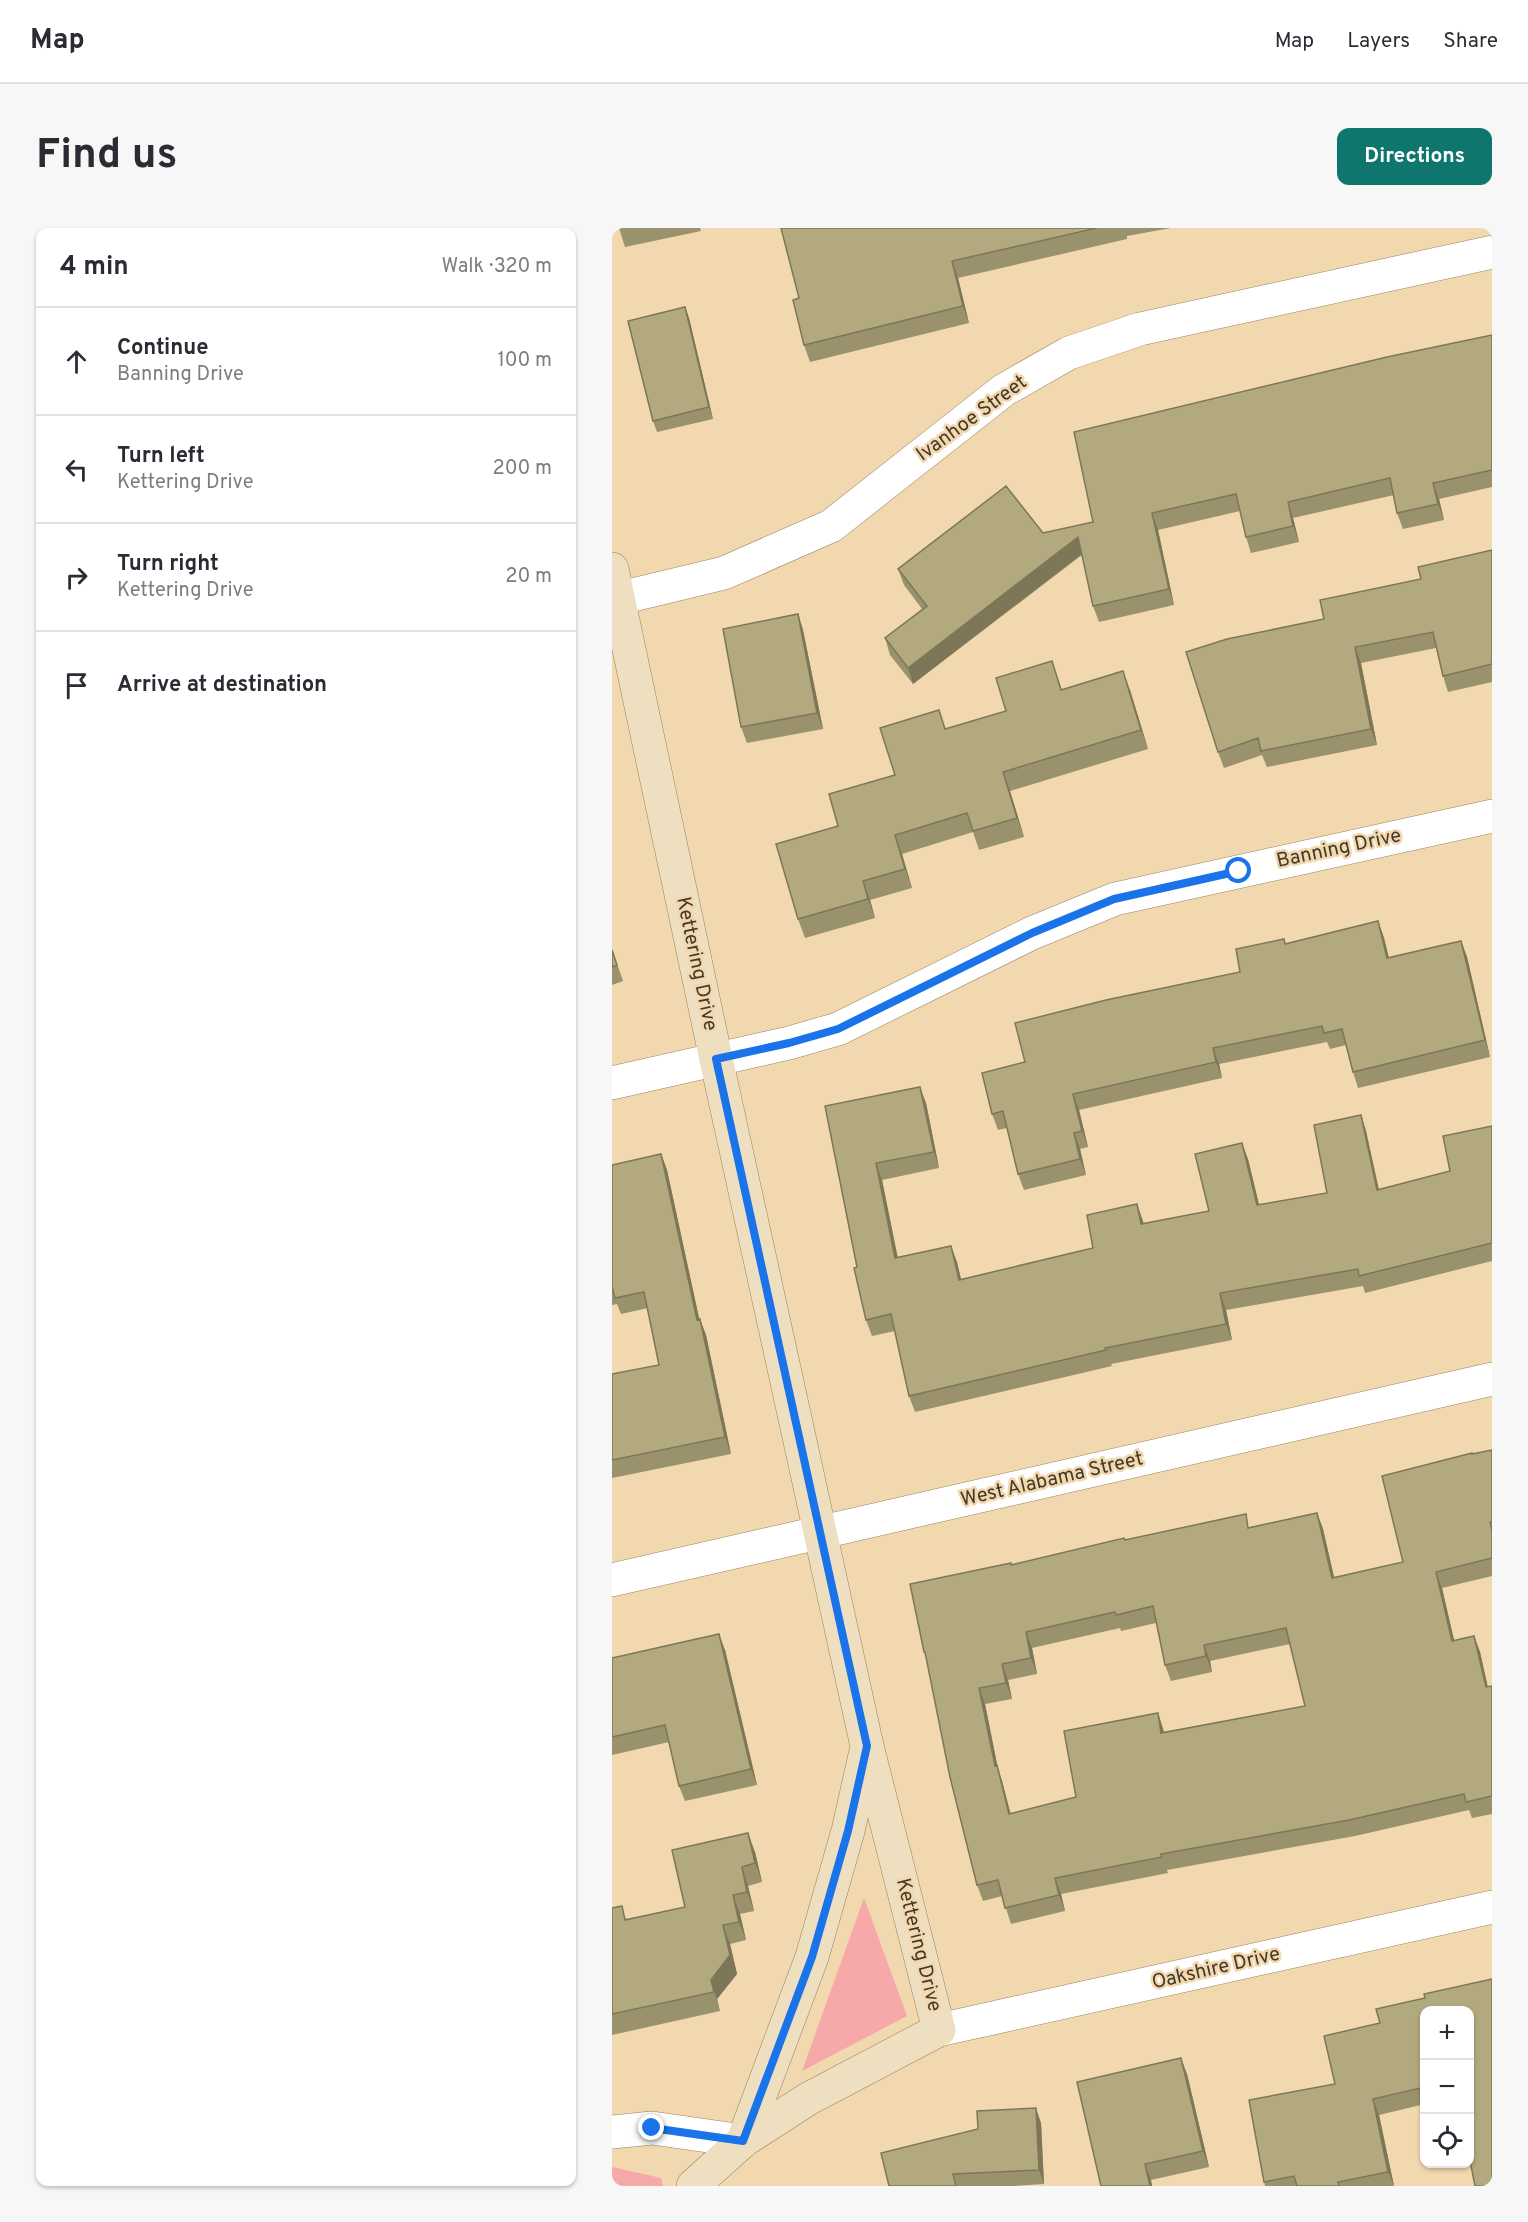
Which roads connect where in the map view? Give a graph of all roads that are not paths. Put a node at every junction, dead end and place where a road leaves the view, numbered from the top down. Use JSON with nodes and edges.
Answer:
{"nodes":[{"id":1,"x":1492,"y":252,"type":"edge"},
{"id":2,"x":614,"y":589,"type":"edge"},
{"id":3,"x":1492,"y":816,"type":"edge"},
{"id":4,"x":716,"y":1059,"type":"junction"},
{"id":5,"x":612,"y":1083,"type":"edge"},
{"id":6,"x":1492,"y":1379,"type":"edge"},
{"id":7,"x":821,"y":1533,"type":"junction"},
{"id":8,"x":612,"y":1580,"type":"edge"},
{"id":9,"x":867,"y":1746,"type":"junction"},
{"id":10,"x":1492,"y":1907,"type":"edge"},
{"id":11,"x":939,"y":2030,"type":"junction"},
{"id":12,"x":612,"y":2132,"type":"edge"},
{"id":13,"x":743,"y":2141,"type":"junction"},
{"id":14,"x":693,"y":2186,"type":"edge"}],
"edges":[{"from":1,"to":2,"type":"street","name":"Ivanhoe Street"},
{"from":2,"to":4,"type":"street","name":"Kettering Drive"},
{"from":3,"to":4,"type":"street","name":"Banning Drive"},
{"from":4,"to":5,"type":"street","name":"Banning Drive"},
{"from":4,"to":7,"type":"street","name":"Kettering Drive"},
{"from":6,"to":7,"type":"street","name":"West Alabama Street"},
{"from":7,"to":8,"type":"street","name":"West Alabama Street"},
{"from":7,"to":9,"type":"street","name":"Kettering Drive"},
{"from":9,"to":11,"type":"street","name":"Kettering Drive"},
{"from":9,"to":13,"type":"street","name":"Kettering Drive"},
{"from":10,"to":11,"type":"street","name":"Oakshire Drive"},
{"from":11,"to":13,"type":"street","name":"Kettering Drive"},
{"from":12,"to":13,"type":"street"},
{"from":13,"to":14,"type":"street","name":"Kettering Drive"}]}
